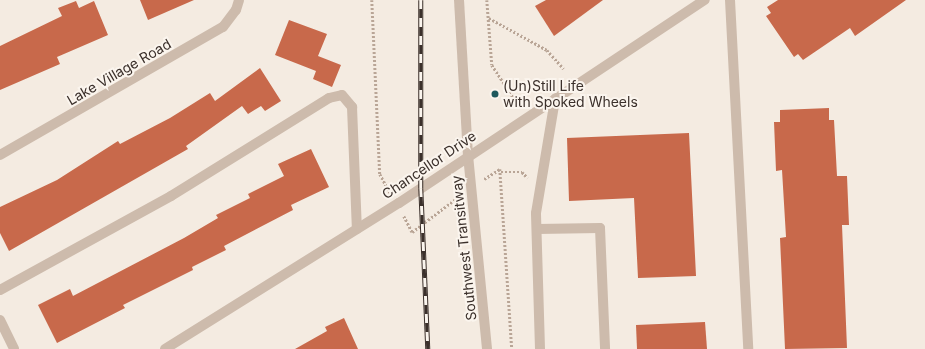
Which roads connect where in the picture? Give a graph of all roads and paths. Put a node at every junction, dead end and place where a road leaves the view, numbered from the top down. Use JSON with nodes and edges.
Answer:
{"nodes":[{"id":1,"x":239,"y":0,"type":"edge"},
{"id":2,"x":372,"y":0,"type":"edge"},
{"id":3,"x":459,"y":0,"type":"edge"},
{"id":4,"x":487,"y":0,"type":"edge"},
{"id":5,"x":705,"y":0,"type":"edge"},
{"id":6,"x":730,"y":0,"type":"edge"},
{"id":7,"x":489,"y":18,"type":"junction"},
{"id":8,"x":564,"y":69,"type":"dead end"},
{"id":9,"x":555,"y":99,"type":"junction"},
{"id":10,"x":515,"y":100,"type":"dead end"},
{"id":11,"x":0,"y":155,"type":"edge"},
{"id":12,"x":468,"y":155,"type":"junction"},
{"id":13,"x":501,"y":172,"type":"junction"},
{"id":14,"x":386,"y":187,"type":"dead end"},
{"id":15,"x":472,"y":187,"type":"junction"},
{"id":16,"x":540,"y":191,"type":"junction"},
{"id":17,"x":536,"y":229,"type":"junction"},
{"id":18,"x":357,"y":230,"type":"junction"},
{"id":19,"x":412,"y":232,"type":"dead end"},
{"id":20,"x":0,"y":290,"type":"edge"},
{"id":21,"x":0,"y":320,"type":"edge"},
{"id":22,"x":14,"y":349,"type":"edge"},
{"id":23,"x":165,"y":349,"type":"edge"},
{"id":24,"x":488,"y":349,"type":"edge"},
{"id":25,"x":512,"y":349,"type":"edge"},
{"id":26,"x":540,"y":349,"type":"edge"},
{"id":27,"x":605,"y":349,"type":"edge"},
{"id":28,"x":748,"y":349,"type":"edge"}],
"edges":[{"from":1,"to":11,"type":"street","name":"Lake Village Road"},
{"from":2,"to":14,"type":"path"},
{"from":3,"to":12,"type":"street","name":"Southwest Transitway"},
{"from":4,"to":7,"type":"path"},
{"from":5,"to":9,"type":"street","name":"Chancellor Drive"},
{"from":6,"to":28,"type":"street"},
{"from":7,"to":8,"type":"path"},
{"from":7,"to":10,"type":"path"},
{"from":9,"to":12,"type":"street","name":"Chancellor Drive"},
{"from":9,"to":16,"type":"street"},
{"from":12,"to":15,"type":"street","name":"Southwest Transitway"},
{"from":12,"to":18,"type":"street","name":"Chancellor Drive"},
{"from":13,"to":15,"type":"path"},
{"from":13,"to":16,"type":"path"},
{"from":13,"to":25,"type":"path"},
{"from":15,"to":19,"type":"path"},
{"from":15,"to":24,"type":"street","name":"Southwest Transitway"},
{"from":16,"to":17,"type":"street"},
{"from":17,"to":26,"type":"street"},
{"from":17,"to":27,"type":"street"},
{"from":18,"to":20,"type":"street"},
{"from":18,"to":23,"type":"street","name":"Chancellor Drive"},
{"from":21,"to":22,"type":"street"}]}
